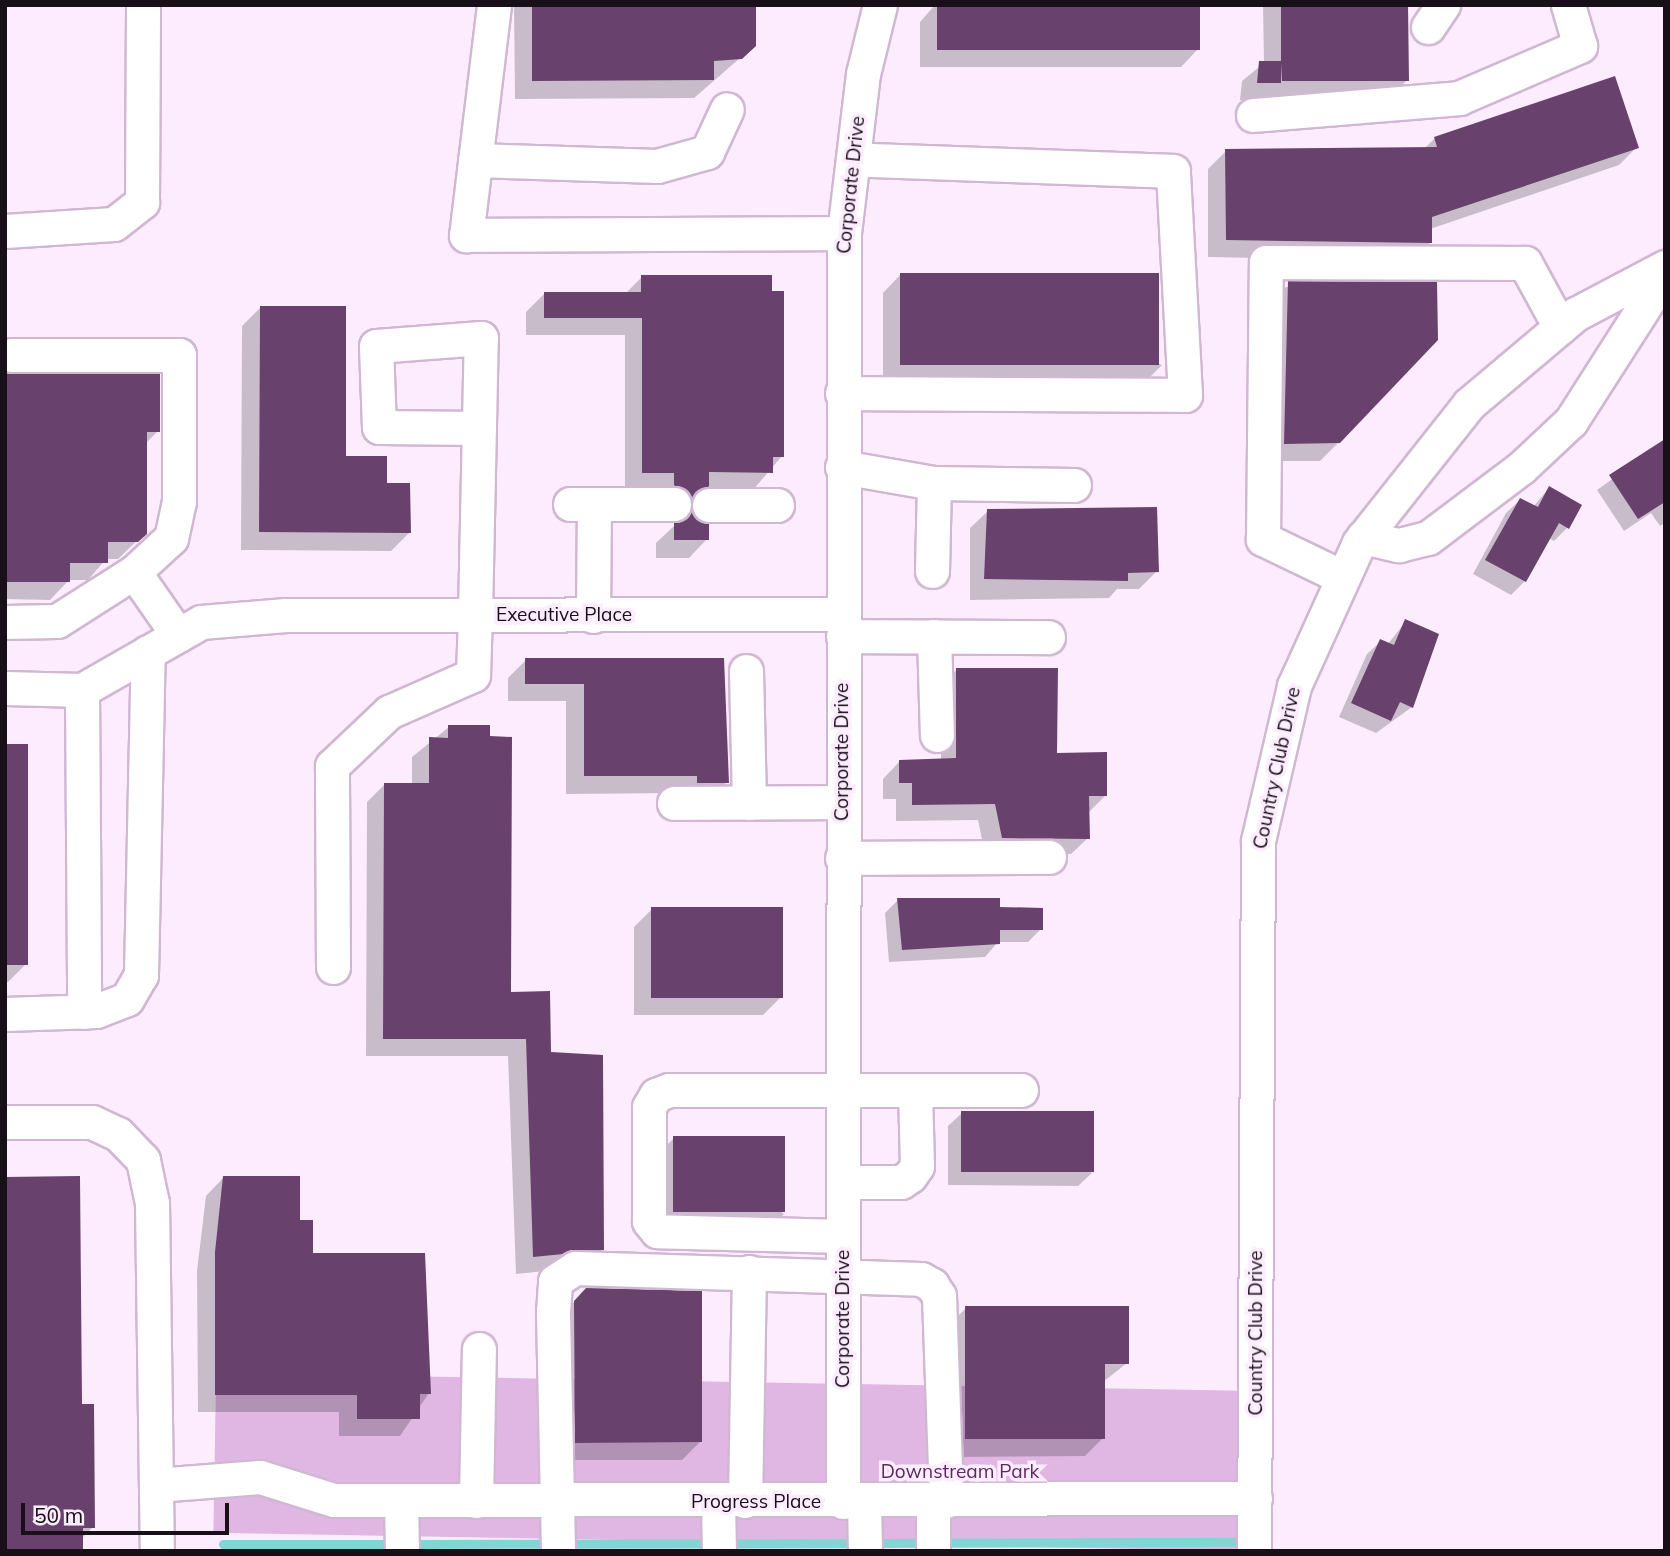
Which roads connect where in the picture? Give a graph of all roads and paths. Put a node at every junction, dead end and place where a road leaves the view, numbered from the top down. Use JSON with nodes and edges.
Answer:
{"nodes":[{"id":1,"x":143,"y":5,"type":"edge"},
{"id":2,"x":494,"y":5,"type":"edge"},
{"id":3,"x":880,"y":5,"type":"edge"},
{"id":4,"x":1568,"y":5,"type":"edge"},
{"id":5,"x":727,"y":109,"type":"dead end"},
{"id":6,"x":1253,"y":115,"type":"dead end"},
{"id":7,"x":853,"y":159,"type":"junction"},
{"id":8,"x":475,"y":160,"type":"junction"},
{"id":9,"x":5,"y":231,"type":"edge"},
{"id":10,"x":844,"y":233,"type":"junction"},
{"id":11,"x":1665,"y":267,"type":"edge"},
{"id":12,"x":1665,"y":274,"type":"edge"},
{"id":13,"x":1560,"y":327,"type":"junction"},
{"id":14,"x":12,"y":355,"type":"dead end"},
{"id":15,"x":842,"y":393,"type":"junction"},
{"id":16,"x":479,"y":428,"type":"dead end"},
{"id":17,"x":842,"y":467,"type":"junction"},
{"id":18,"x":934,"y":483,"type":"junction"},
{"id":19,"x":1074,"y":485,"type":"dead end"},
{"id":20,"x":674,"y":504,"type":"dead end"},
{"id":21,"x":709,"y":505,"type":"dead end"},
{"id":22,"x":777,"y":505,"type":"dead end"},
{"id":23,"x":1363,"y":537,"type":"junction"},
{"id":24,"x":932,"y":571,"type":"dead end"},
{"id":25,"x":134,"y":572,"type":"junction"},
{"id":26,"x":1342,"y":577,"type":"junction"},
{"id":27,"x":475,"y":615,"type":"junction"},
{"id":28,"x":593,"y":616,"type":"junction"},
{"id":29,"x":5,"y":622,"type":"edge"},
{"id":30,"x":842,"y":625,"type":"junction"},
{"id":31,"x":178,"y":635,"type":"junction"},
{"id":32,"x":934,"y":636,"type":"junction"},
{"id":33,"x":1048,"y":637,"type":"dead end"},
{"id":34,"x":148,"y":652,"type":"junction"},
{"id":35,"x":746,"y":671,"type":"dead end"},
{"id":36,"x":5,"y":688,"type":"edge"},
{"id":37,"x":82,"y":690,"type":"junction"},
{"id":38,"x":937,"y":735,"type":"dead end"},
{"id":39,"x":842,"y":802,"type":"junction"},
{"id":40,"x":674,"y":803,"type":"dead end"},
{"id":41,"x":749,"y":803,"type":"junction"},
{"id":42,"x":1049,"y":857,"type":"dead end"},
{"id":43,"x":842,"y":858,"type":"junction"},
{"id":44,"x":333,"y":967,"type":"dead end"},
{"id":45,"x":84,"y":1012,"type":"junction"},
{"id":46,"x":5,"y":1014,"type":"edge"},
{"id":47,"x":843,"y":1090,"type":"junction"},
{"id":48,"x":1021,"y":1090,"type":"dead end"},
{"id":49,"x":915,"y":1091,"type":"junction"},
{"id":50,"x":5,"y":1122,"type":"edge"},
{"id":51,"x":843,"y":1182,"type":"junction"},
{"id":52,"x":843,"y":1236,"type":"junction"},
{"id":53,"x":749,"y":1272,"type":"junction"},
{"id":54,"x":843,"y":1279,"type":"junction"},
{"id":55,"x":479,"y":1349,"type":"dead end"},
{"id":56,"x":156,"y":1485,"type":"junction"},
{"id":57,"x":1255,"y":1498,"type":"junction"},
{"id":58,"x":401,"y":1501,"type":"junction"},
{"id":59,"x":477,"y":1501,"type":"junction"},
{"id":60,"x":557,"y":1501,"type":"junction"},
{"id":61,"x":732,"y":1501,"type":"junction"},
{"id":62,"x":939,"y":1501,"type":"junction"},
{"id":63,"x":853,"y":1502,"type":"junction"},
{"id":64,"x":157,"y":1551,"type":"edge"},
{"id":65,"x":402,"y":1551,"type":"edge"},
{"id":66,"x":558,"y":1551,"type":"edge"},
{"id":67,"x":719,"y":1551,"type":"edge"},
{"id":68,"x":865,"y":1551,"type":"edge"},
{"id":69,"x":933,"y":1551,"type":"edge"},
{"id":70,"x":1254,"y":1551,"type":"edge"}],
"edges":[{"from":1,"to":9,"type":"street"},
{"from":2,"to":8,"type":"street"},
{"from":3,"to":7,"type":"street","name":"Corporate Drive"},
{"from":4,"to":6,"type":"street"},
{"from":5,"to":8,"type":"street"},
{"from":7,"to":10,"type":"street","name":"Corporate Drive"},
{"from":7,"to":15,"type":"street"},
{"from":8,"to":10,"type":"street"},
{"from":10,"to":15,"type":"street","name":"Corporate Drive"},
{"from":11,"to":13,"type":"street","name":"Country Club Drive"},
{"from":12,"to":23,"type":"street"},
{"from":13,"to":23,"type":"street","name":"Country Club Drive"},
{"from":13,"to":26,"type":"street"},
{"from":14,"to":25,"type":"street"},
{"from":15,"to":17,"type":"street","name":"Corporate Drive"},
{"from":16,"to":27,"type":"street"},
{"from":17,"to":18,"type":"street"},
{"from":17,"to":30,"type":"street","name":"Corporate Drive"},
{"from":18,"to":19,"type":"street"},
{"from":18,"to":24,"type":"street"},
{"from":20,"to":28,"type":"street"},
{"from":21,"to":22,"type":"street"},
{"from":23,"to":26,"type":"street","name":"Country Club Drive"},
{"from":25,"to":29,"type":"street"},
{"from":25,"to":31,"type":"street"},
{"from":26,"to":57,"type":"street","name":"Country Club Drive"},
{"from":27,"to":28,"type":"street","name":"Executive Place"},
{"from":27,"to":31,"type":"street","name":"Executive Place"},
{"from":27,"to":44,"type":"street"},
{"from":28,"to":30,"type":"street","name":"Executive Place"},
{"from":30,"to":32,"type":"street","name":"Executive Place"},
{"from":30,"to":39,"type":"street","name":"Corporate Drive"},
{"from":31,"to":34,"type":"street","name":"Executive Place"},
{"from":32,"to":33,"type":"street","name":"Executive Place"},
{"from":32,"to":38,"type":"street"},
{"from":34,"to":37,"type":"street","name":"Executive Place"},
{"from":34,"to":45,"type":"street"},
{"from":35,"to":41,"type":"street"},
{"from":36,"to":37,"type":"street"},
{"from":37,"to":45,"type":"street"},
{"from":39,"to":41,"type":"street"},
{"from":39,"to":43,"type":"street","name":"Corporate Drive"},
{"from":40,"to":41,"type":"street"},
{"from":42,"to":43,"type":"street"},
{"from":43,"to":47,"type":"street","name":"Corporate Drive"},
{"from":45,"to":46,"type":"street"},
{"from":47,"to":49,"type":"street"},
{"from":47,"to":51,"type":"street","name":"Corporate Drive"},
{"from":47,"to":52,"type":"street"},
{"from":48,"to":49,"type":"street"},
{"from":49,"to":51,"type":"street"},
{"from":50,"to":56,"type":"street"},
{"from":51,"to":52,"type":"street","name":"Corporate Drive"},
{"from":52,"to":54,"type":"street","name":"Corporate Drive"},
{"from":53,"to":54,"type":"street"},
{"from":53,"to":60,"type":"street"},
{"from":53,"to":61,"type":"street"},
{"from":54,"to":62,"type":"street"},
{"from":54,"to":63,"type":"street","name":"Corporate Drive"},
{"from":55,"to":59,"type":"street"},
{"from":56,"to":58,"type":"street","name":"Progress Place"},
{"from":56,"to":64,"type":"street"},
{"from":57,"to":62,"type":"street","name":"Progress Place"},
{"from":57,"to":70,"type":"street","name":"Country Club Drive"},
{"from":58,"to":59,"type":"street","name":"Progress Place"},
{"from":58,"to":65,"type":"street"},
{"from":59,"to":60,"type":"street","name":"Progress Place"},
{"from":60,"to":61,"type":"street","name":"Progress Place"},
{"from":60,"to":66,"type":"street"},
{"from":61,"to":63,"type":"street","name":"Progress Place"},
{"from":61,"to":67,"type":"street"},
{"from":62,"to":63,"type":"street","name":"Progress Place"},
{"from":62,"to":69,"type":"street"},
{"from":63,"to":68,"type":"street","name":"Corporate Drive"}]}
